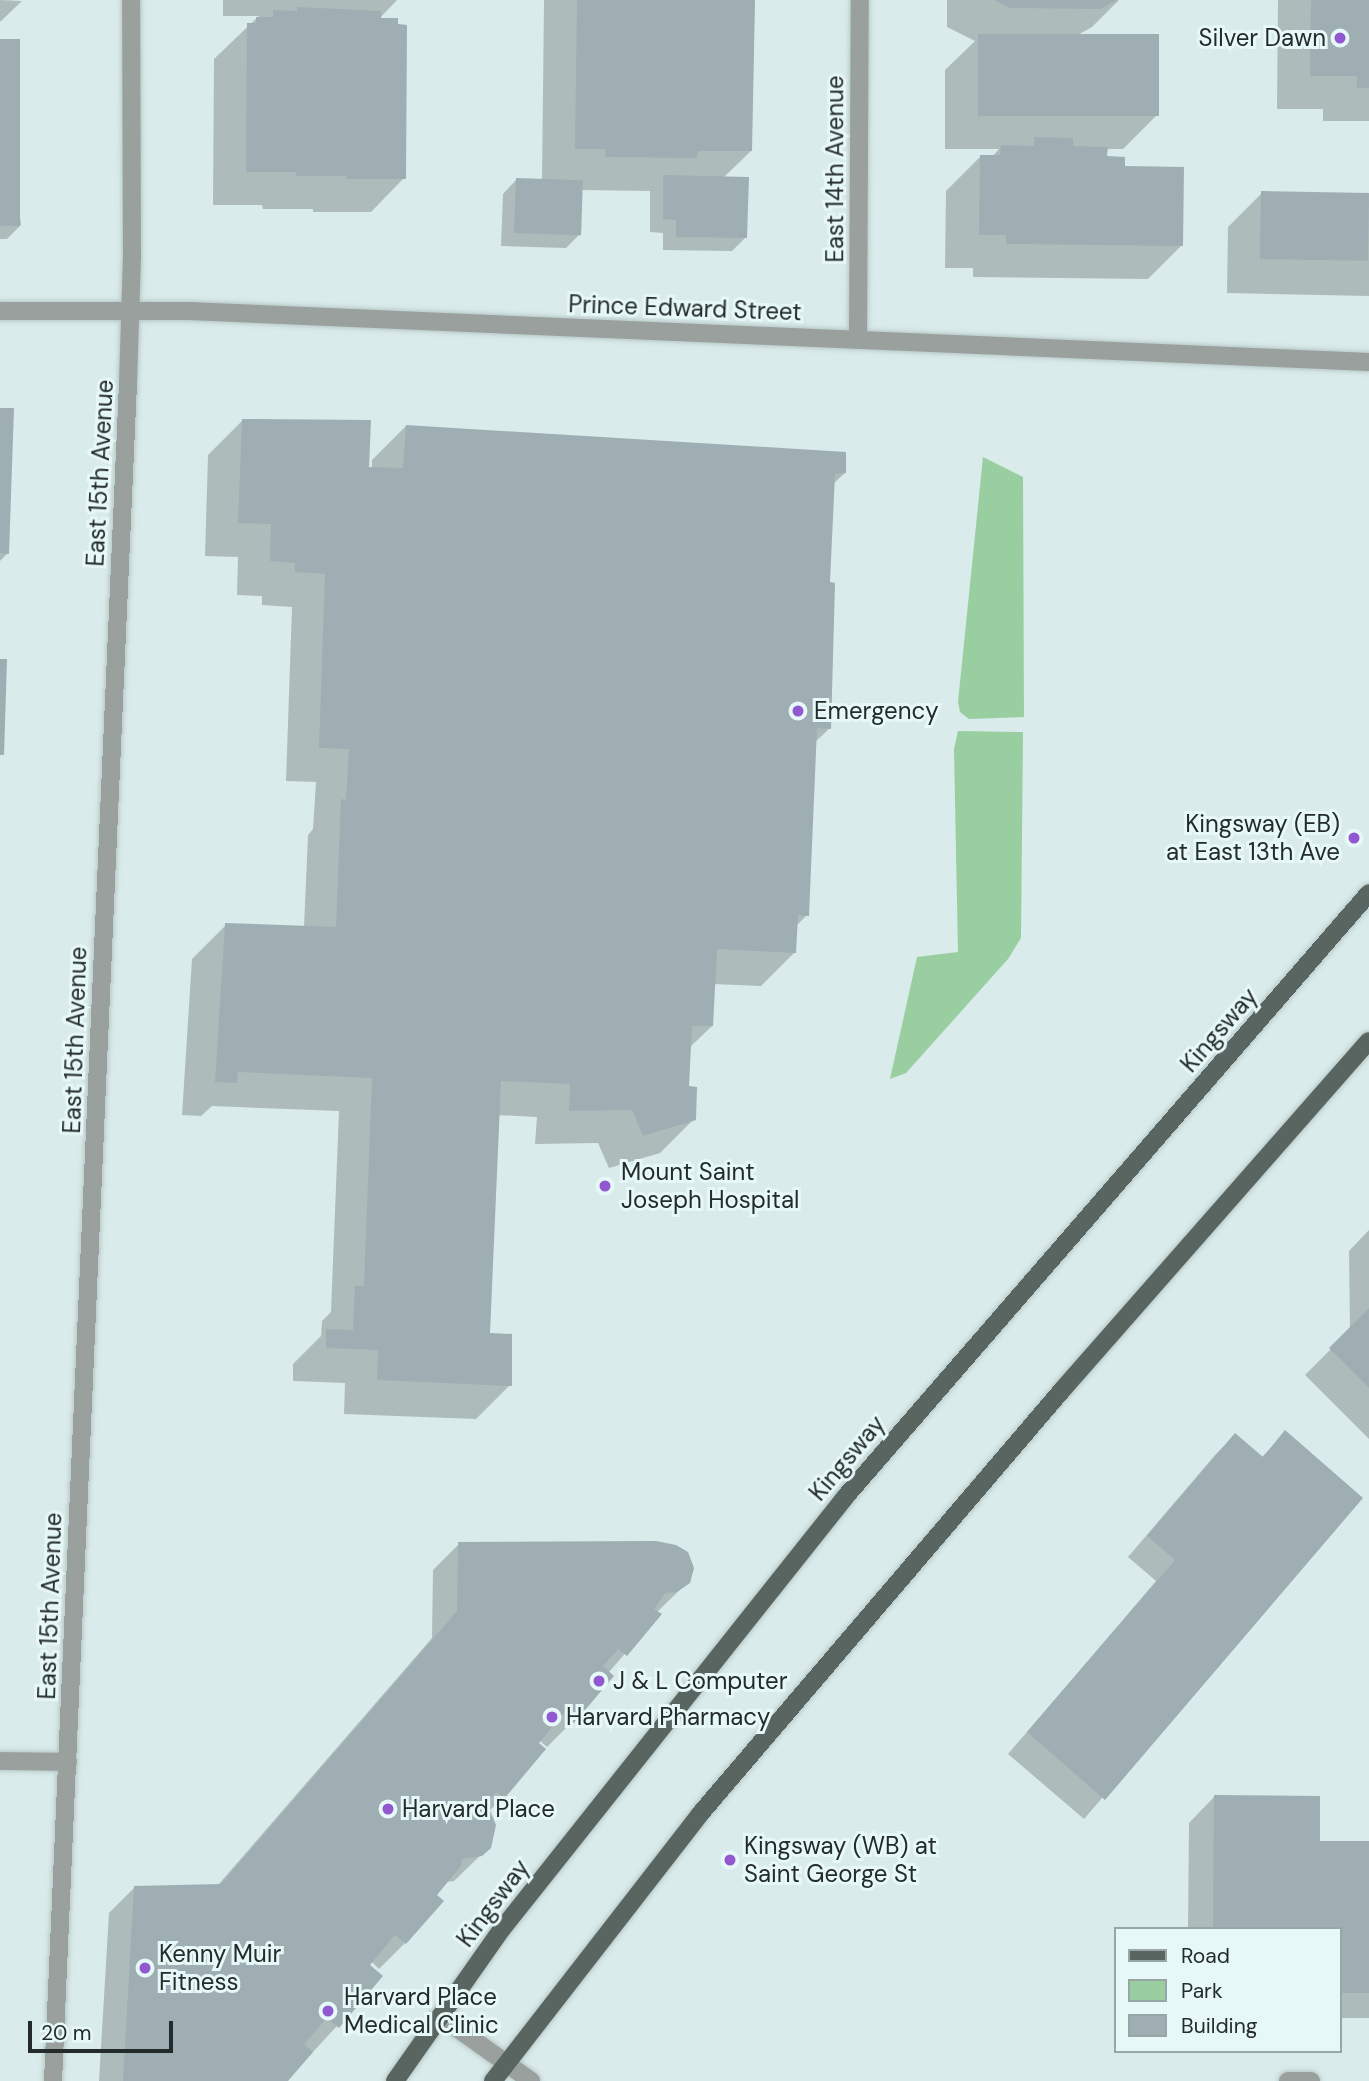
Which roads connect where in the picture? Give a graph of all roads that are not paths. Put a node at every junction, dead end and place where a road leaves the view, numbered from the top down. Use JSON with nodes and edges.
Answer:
{"nodes":[{"id":1,"x":131,"y":0,"type":"edge"},
{"id":2,"x":860,"y":0,"type":"edge"},
{"id":3,"x":0,"y":312,"type":"edge"},
{"id":4,"x":130,"y":312,"type":"junction"},
{"id":5,"x":858,"y":339,"type":"junction"},
{"id":6,"x":1369,"y":362,"type":"edge"},
{"id":7,"x":1369,"y":893,"type":"edge"},
{"id":8,"x":1369,"y":1041,"type":"edge"},
{"id":9,"x":0,"y":1761,"type":"edge"},
{"id":10,"x":68,"y":1762,"type":"junction"},
{"id":11,"x":440,"y":2016,"type":"junction"},
{"id":12,"x":506,"y":2064,"type":"junction"},
{"id":13,"x":53,"y":2081,"type":"edge"},
{"id":14,"x":395,"y":2081,"type":"edge"},
{"id":15,"x":493,"y":2081,"type":"edge"},
{"id":16,"x":531,"y":2081,"type":"edge"},
{"id":17,"x":1288,"y":2081,"type":"edge"},
{"id":18,"x":1311,"y":2081,"type":"edge"}],
"edges":[{"from":1,"to":4,"type":"street","name":"East 15th Avenue"},
{"from":2,"to":5,"type":"street","name":"East 14th Avenue"},
{"from":3,"to":4,"type":"street","name":"Prince Edward Street"},
{"from":4,"to":5,"type":"street","name":"Prince Edward Street"},
{"from":4,"to":10,"type":"street","name":"East 15th Avenue"},
{"from":5,"to":6,"type":"street","name":"Prince Edward Street"},
{"from":7,"to":11,"type":"main road","name":"Kingsway"},
{"from":8,"to":12,"type":"main road"},
{"from":9,"to":10,"type":"street"},
{"from":10,"to":13,"type":"street","name":"East 15th Avenue"},
{"from":11,"to":12,"type":"street"},
{"from":11,"to":14,"type":"main road","name":"Kingsway"},
{"from":12,"to":15,"type":"main road"},
{"from":12,"to":16,"type":"street"},
{"from":17,"to":18,"type":"street"}]}
